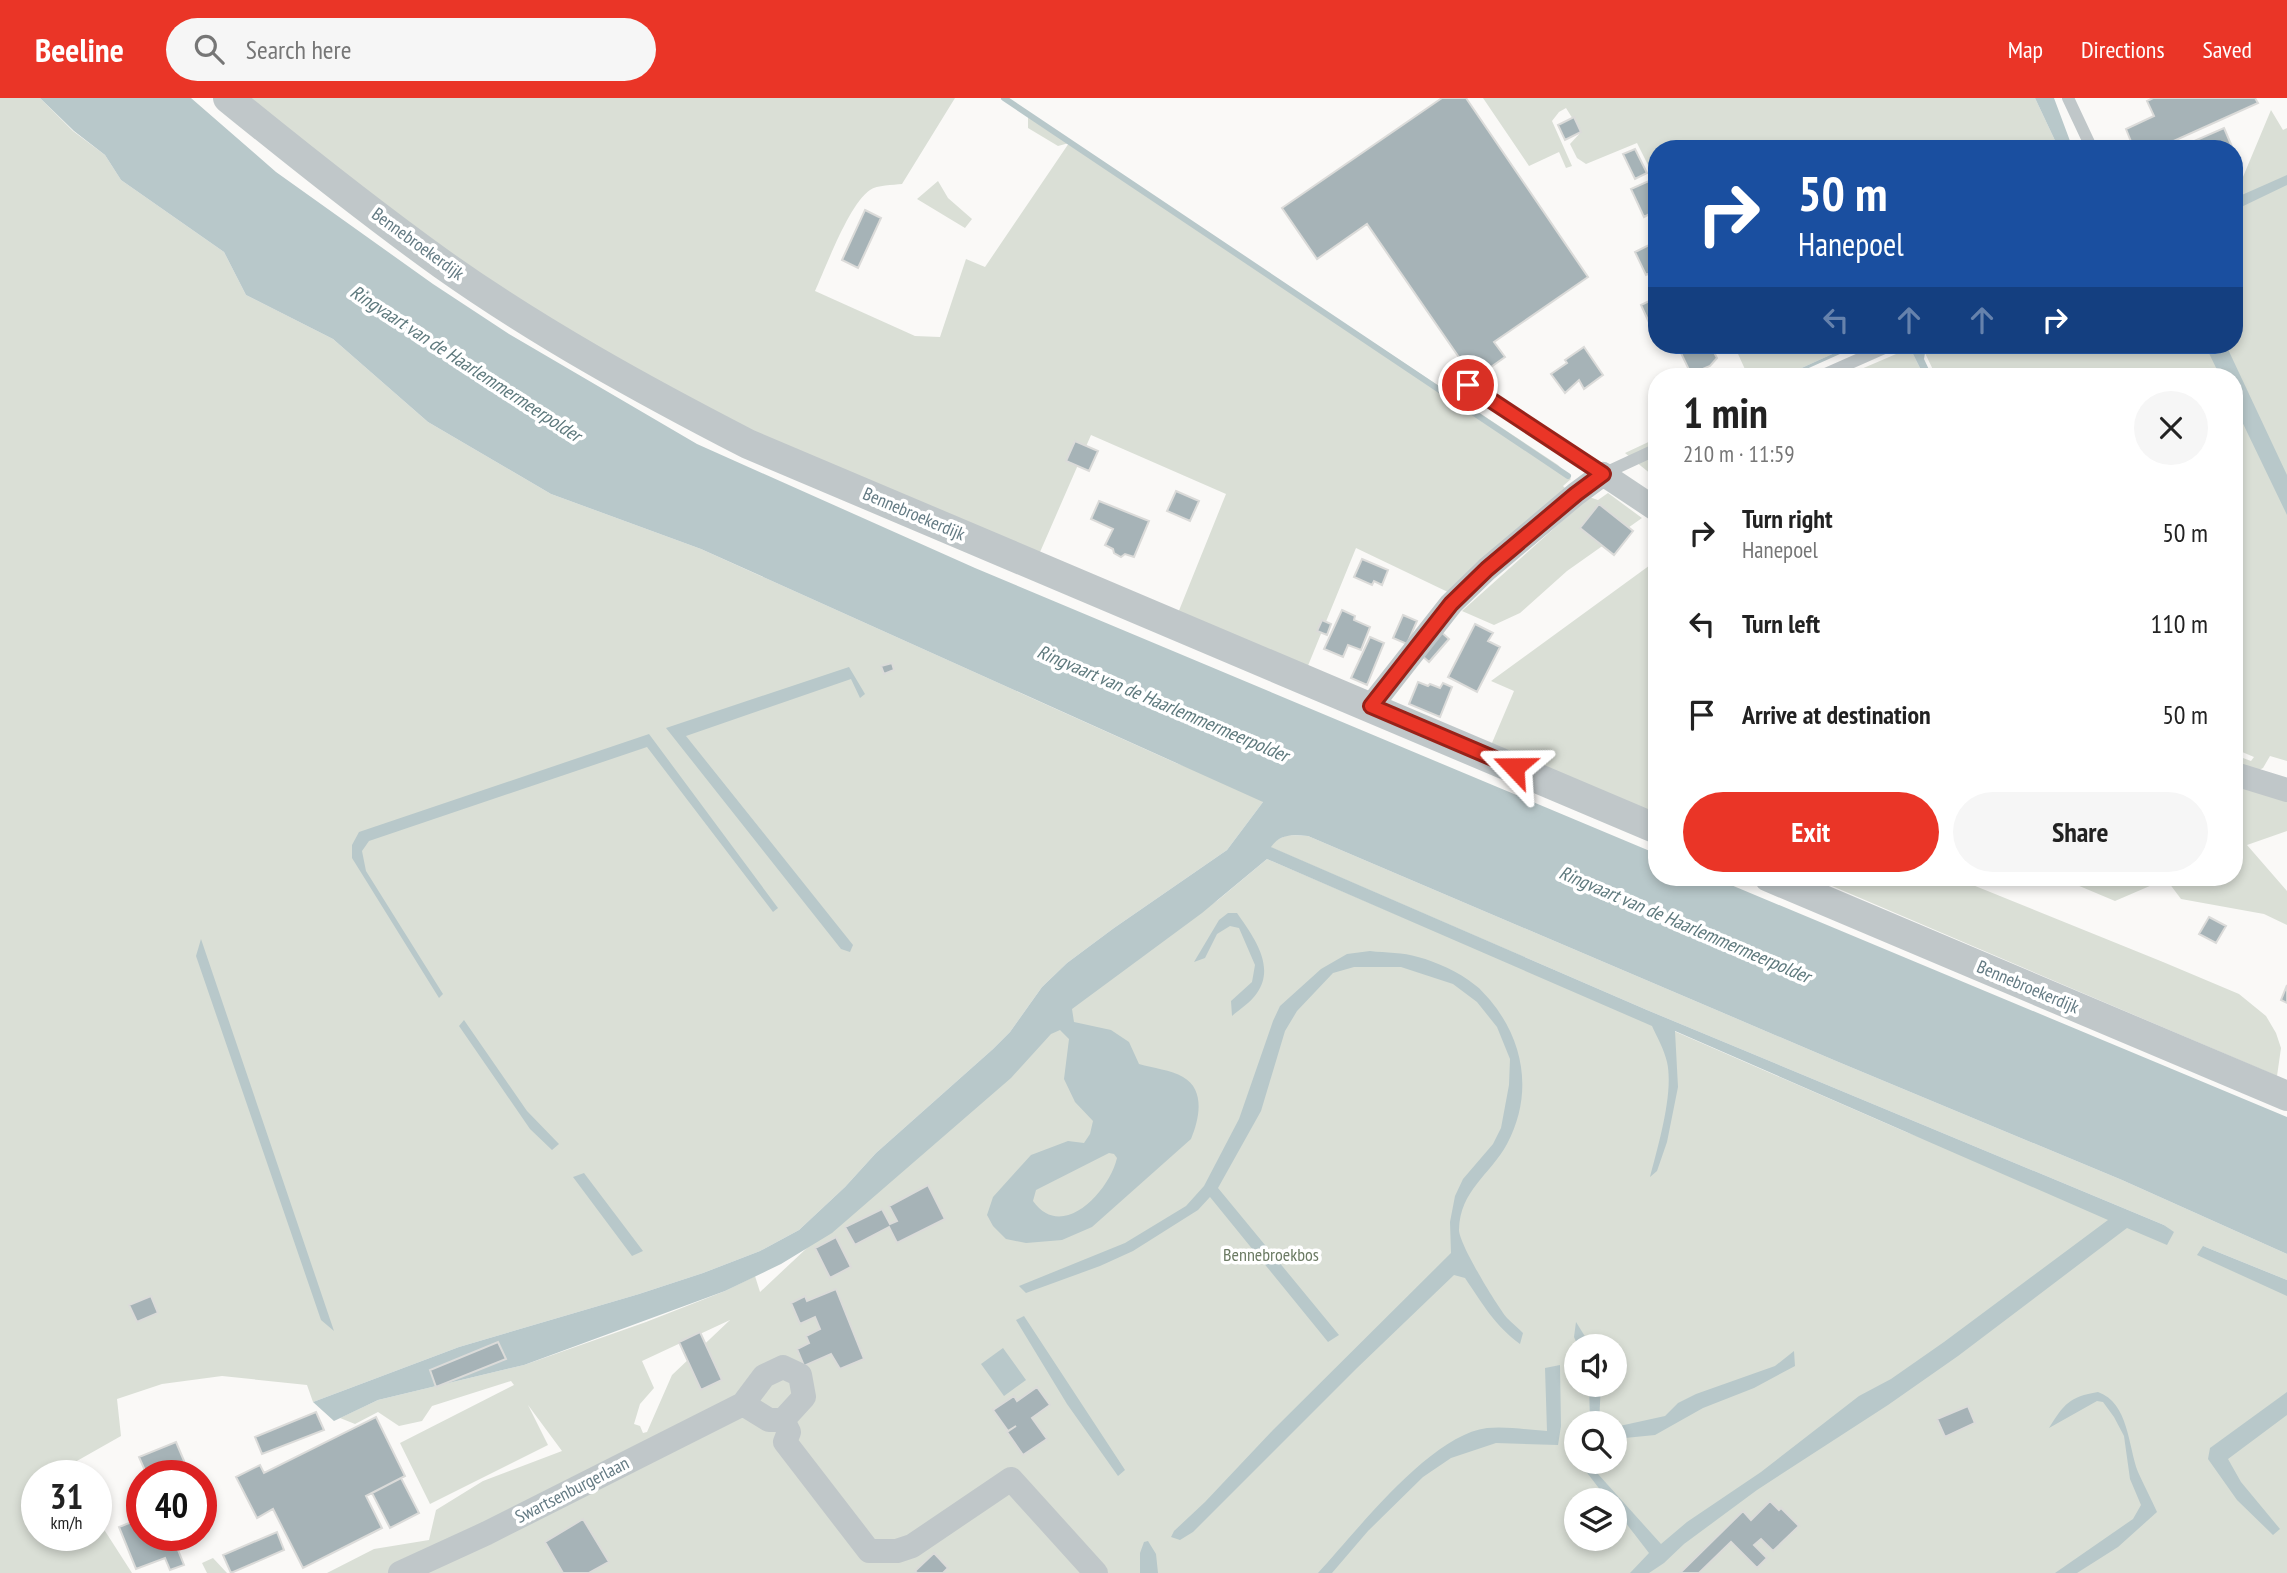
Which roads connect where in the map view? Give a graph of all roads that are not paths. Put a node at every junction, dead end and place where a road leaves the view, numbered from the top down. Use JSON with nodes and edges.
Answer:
{"nodes":[{"id":1,"x":228,"y":98,"type":"edge"},
{"id":2,"x":2068,"y":98,"type":"edge"},
{"id":3,"x":2088,"y":140,"type":"edge"},
{"id":4,"x":1871,"y":354,"type":"edge"},
{"id":5,"x":1839,"y":368,"type":"edge"},
{"id":6,"x":1468,"y":385,"type":"dead end"},
{"id":7,"x":1648,"y":453,"type":"edge"},
{"id":8,"x":1603,"y":474,"type":"junction"},
{"id":9,"x":1648,"y":504,"type":"edge"},
{"id":10,"x":1371,"y":706,"type":"junction"},
{"id":11,"x":2243,"y":776,"type":"edge"},
{"id":12,"x":2287,"y":790,"type":"edge"},
{"id":13,"x":1648,"y":825,"type":"edge"},
{"id":14,"x":1790,"y":886,"type":"edge"},
{"id":15,"x":2287,"y":1096,"type":"edge"},
{"id":16,"x":743,"y":1404,"type":"junction"},
{"id":17,"x":783,"y":1420,"type":"junction"},
{"id":18,"x":400,"y":1573,"type":"edge"},
{"id":19,"x":1096,"y":1573,"type":"edge"}],
"edges":[{"from":1,"to":10,"type":"street","name":"Bennebroekerdijk"},
{"from":2,"to":3,"type":"lane"},
{"from":4,"to":5,"type":"lane"},
{"from":6,"to":8,"type":"lane"},
{"from":7,"to":8,"type":"lane"},
{"from":8,"to":9,"type":"street"},
{"from":8,"to":10,"type":"street"},
{"from":10,"to":13,"type":"street","name":"Bennebroekerdijk"},
{"from":11,"to":12,"type":"street"},
{"from":14,"to":15,"type":"street","name":"Bennebroekerdijk"},
{"from":16,"to":17,"type":"street"},
{"from":16,"to":17,"type":"street","name":"Swartsenburgerlaan"},
{"from":16,"to":18,"type":"street","name":"Swartsenburgerlaan"},
{"from":17,"to":19,"type":"street"}]}
